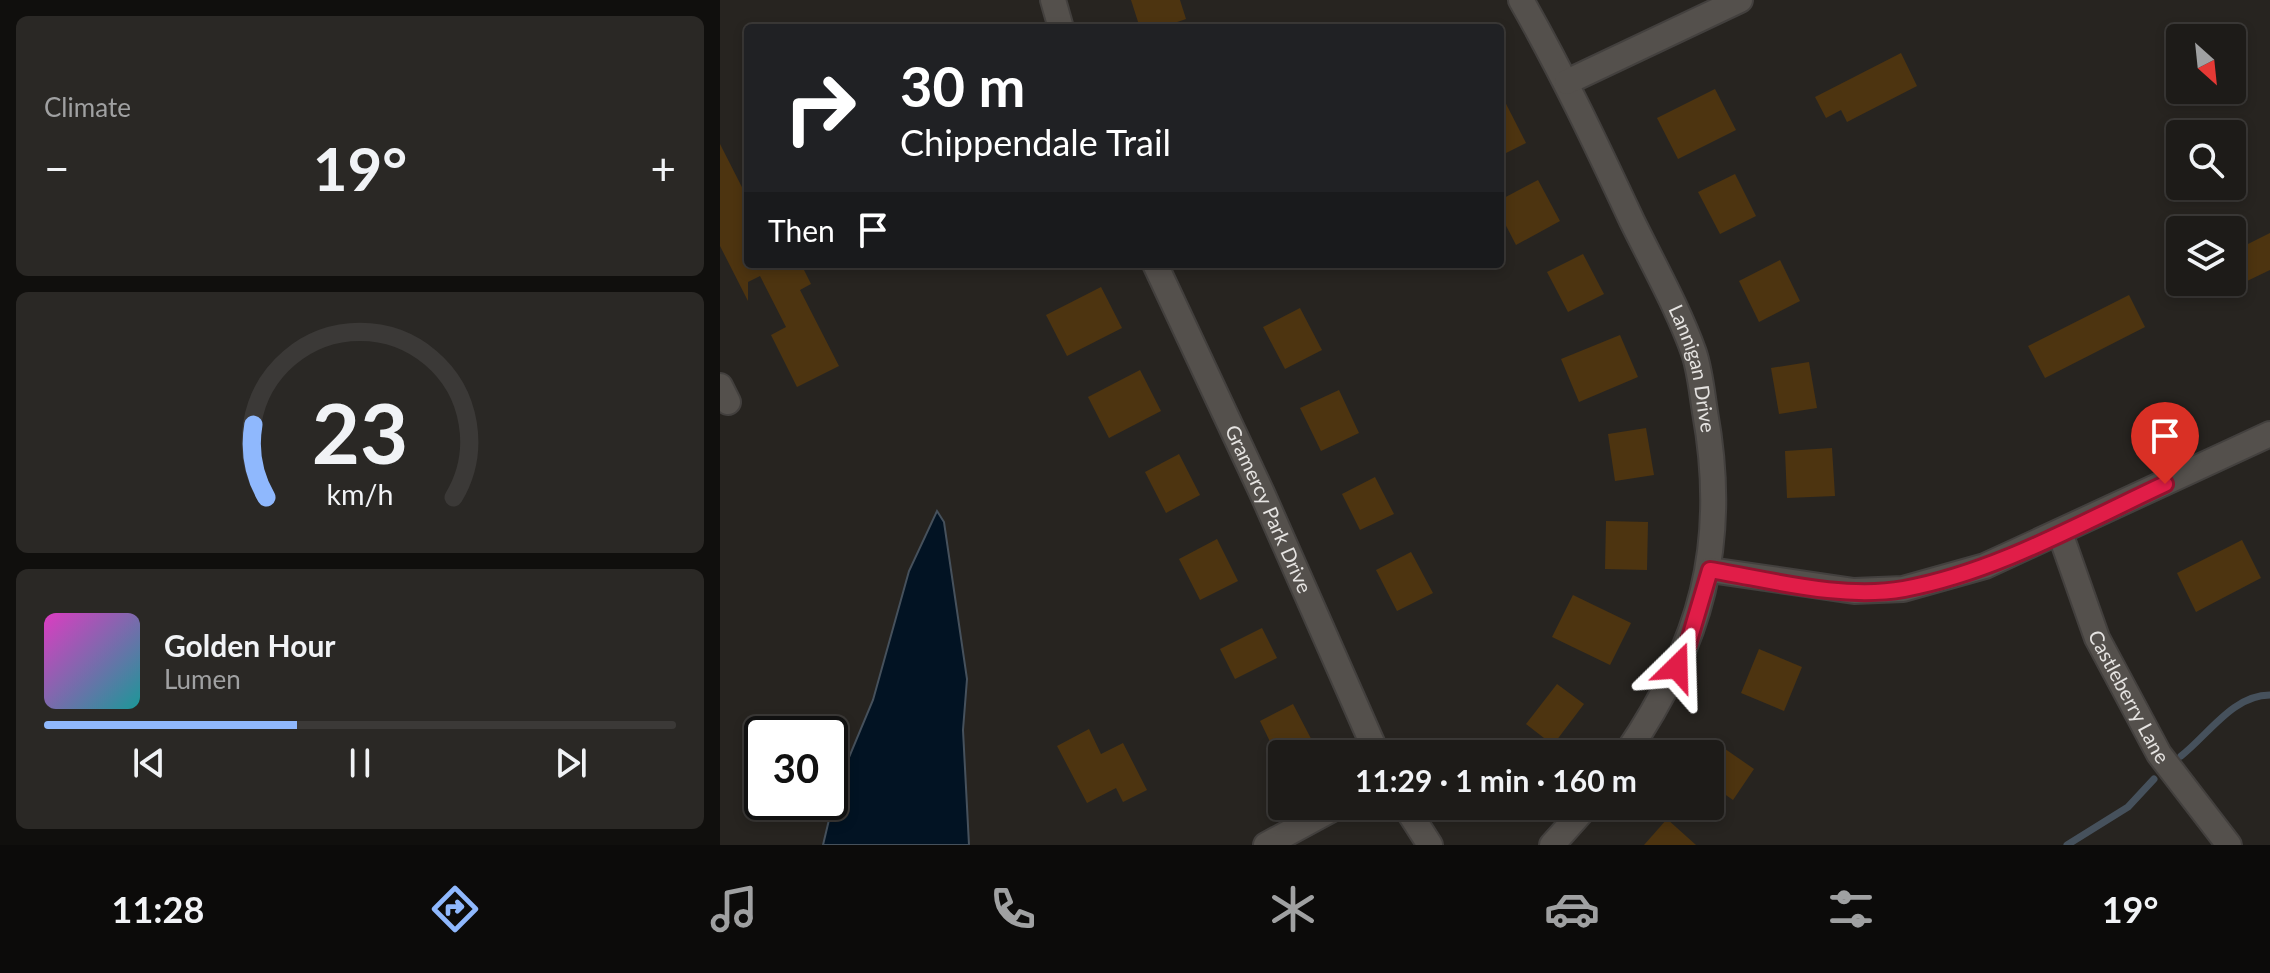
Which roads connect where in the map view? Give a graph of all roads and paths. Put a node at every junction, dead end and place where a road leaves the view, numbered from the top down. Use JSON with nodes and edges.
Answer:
{"nodes":[{"id":1,"x":1053,"y":0,"type":"edge"},
{"id":2,"x":1521,"y":0,"type":"edge"},
{"id":3,"x":1740,"y":0,"type":"edge"},
{"id":4,"x":1060,"y":24,"type":"edge"},
{"id":5,"x":1567,"y":82,"type":"junction"},
{"id":6,"x":1157,"y":268,"type":"edge"},
{"id":7,"x":2270,"y":434,"type":"edge"},
{"id":8,"x":2060,"y":533,"type":"junction"},
{"id":9,"x":1710,"y":570,"type":"junction"},
{"id":10,"x":1371,"y":740,"type":"edge"},
{"id":11,"x":1635,"y":740,"type":"edge"},
{"id":12,"x":1312,"y":820,"type":"edge"},
{"id":13,"x":1414,"y":820,"type":"edge"},
{"id":14,"x":1574,"y":820,"type":"edge"},
{"id":15,"x":1266,"y":845,"type":"edge"},
{"id":16,"x":1430,"y":845,"type":"edge"},
{"id":17,"x":1552,"y":845,"type":"edge"},
{"id":18,"x":2229,"y":845,"type":"edge"}],
"edges":[{"from":1,"to":4,"type":"street"},
{"from":2,"to":5,"type":"street","name":"Lannigan Drive"},
{"from":3,"to":5,"type":"street"},
{"from":5,"to":9,"type":"street","name":"Lannigan Drive"},
{"from":6,"to":10,"type":"street","name":"Gramercy Park Drive"},
{"from":7,"to":8,"type":"street"},
{"from":8,"to":9,"type":"street"},
{"from":8,"to":18,"type":"street","name":"Castleberry Lane"},
{"from":9,"to":11,"type":"street","name":"Lannigan Drive"},
{"from":12,"to":15,"type":"street"},
{"from":13,"to":16,"type":"street"},
{"from":14,"to":17,"type":"street"}]}
